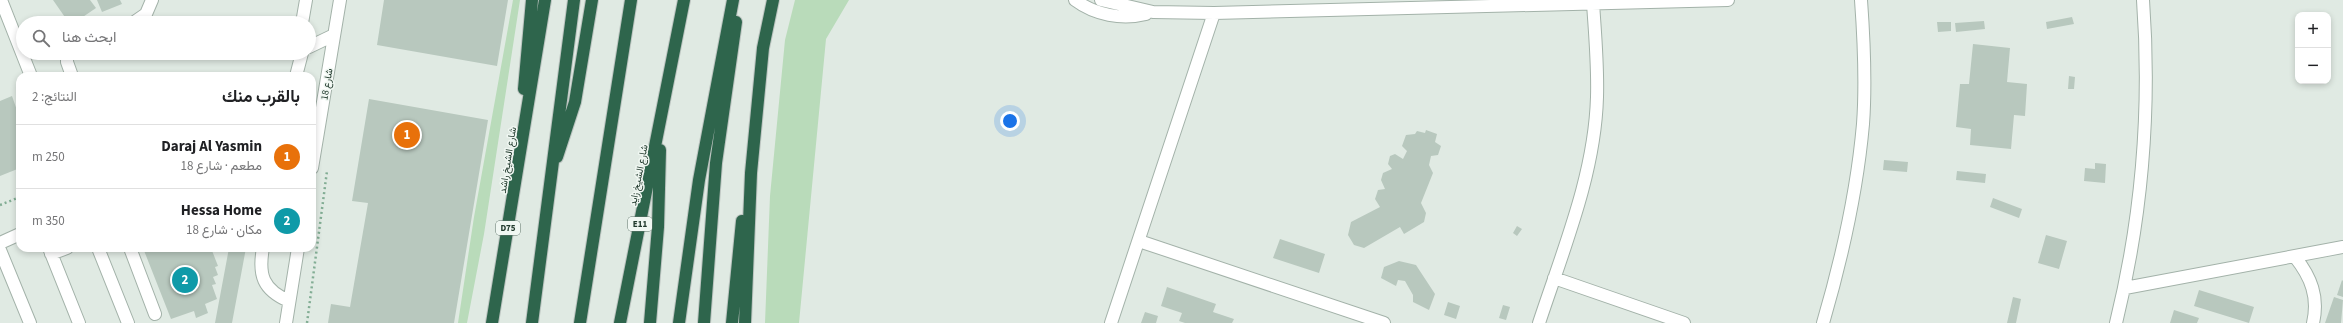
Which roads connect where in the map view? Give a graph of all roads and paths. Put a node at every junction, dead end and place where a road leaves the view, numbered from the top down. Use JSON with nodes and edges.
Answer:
{"nodes":[{"id":1,"x":1,"y":0,"type":"edge"},
{"id":2,"x":152,"y":0,"type":"edge"},
{"id":3,"x":306,"y":0,"type":"edge"},
{"id":4,"x":340,"y":0,"type":"edge"},
{"id":5,"x":532,"y":0,"type":"edge"},
{"id":6,"x":545,"y":0,"type":"edge"},
{"id":7,"x":574,"y":0,"type":"edge"},
{"id":8,"x":592,"y":0,"type":"edge"},
{"id":9,"x":631,"y":0,"type":"edge"},
{"id":10,"x":684,"y":0,"type":"edge"},
{"id":11,"x":733,"y":0,"type":"edge"},
{"id":12,"x":739,"y":0,"type":"edge"},
{"id":13,"x":773,"y":0,"type":"edge"},
{"id":14,"x":1075,"y":0,"type":"edge"},
{"id":15,"x":1101,"y":0,"type":"edge"},
{"id":16,"x":1728,"y":0,"type":"edge"},
{"id":17,"x":1861,"y":0,"type":"edge"},
{"id":18,"x":2143,"y":0,"type":"edge"},
{"id":19,"x":1593,"y":2,"type":"junction"},
{"id":20,"x":1153,"y":12,"type":"junction"},
{"id":21,"x":1214,"y":13,"type":"junction"},
{"id":22,"x":143,"y":16,"type":"edge"},
{"id":23,"x":303,"y":16,"type":"edge"},
{"id":24,"x":334,"y":35,"type":"junction"},
{"id":25,"x":16,"y":38,"type":"edge"},
{"id":26,"x":316,"y":45,"type":"edge"},
{"id":27,"x":25,"y":60,"type":"edge"},
{"id":28,"x":67,"y":60,"type":"edge"},
{"id":29,"x":301,"y":60,"type":"edge"},
{"id":30,"x":29,"y":72,"type":"edge"},
{"id":31,"x":71,"y":72,"type":"edge"},
{"id":32,"x":297,"y":72,"type":"edge"},
{"id":33,"x":660,"y":125,"type":"junction"},
{"id":34,"x":523,"y":134,"type":"junction"},
{"id":35,"x":316,"y":144,"type":"edge"},
{"id":36,"x":751,"y":172,"type":"junction"},
{"id":37,"x":550,"y":175,"type":"junction"},
{"id":38,"x":16,"y":198,"type":"edge"},
{"id":39,"x":0,"y":204,"type":"edge"},
{"id":40,"x":16,"y":236,"type":"edge"},
{"id":41,"x":1139,"y":242,"type":"junction"},
{"id":42,"x":0,"y":243,"type":"edge"},
{"id":43,"x":2343,"y":247,"type":"edge"},
{"id":44,"x":0,"y":250,"type":"edge"},
{"id":45,"x":50,"y":252,"type":"edge"},
{"id":46,"x":100,"y":252,"type":"edge"},
{"id":47,"x":132,"y":252,"type":"edge"},
{"id":48,"x":262,"y":252,"type":"edge"},
{"id":49,"x":297,"y":252,"type":"edge"},
{"id":50,"x":2295,"y":257,"type":"junction"},
{"id":51,"x":1554,"y":278,"type":"junction"},
{"id":52,"x":2124,"y":288,"type":"junction"},
{"id":53,"x":289,"y":301,"type":"junction"},
{"id":54,"x":155,"y":314,"type":"dead end"},
{"id":55,"x":30,"y":323,"type":"edge"},
{"id":56,"x":79,"y":323,"type":"edge"},
{"id":57,"x":128,"y":323,"type":"edge"},
{"id":58,"x":286,"y":323,"type":"edge"},
{"id":59,"x":492,"y":323,"type":"edge"},
{"id":60,"x":532,"y":323,"type":"edge"},
{"id":61,"x":580,"y":323,"type":"edge"},
{"id":62,"x":620,"y":323,"type":"edge"},
{"id":63,"x":650,"y":323,"type":"edge"},
{"id":64,"x":679,"y":323,"type":"edge"},
{"id":65,"x":704,"y":323,"type":"edge"},
{"id":66,"x":732,"y":323,"type":"edge"},
{"id":67,"x":745,"y":323,"type":"edge"},
{"id":68,"x":1111,"y":323,"type":"edge"},
{"id":69,"x":1384,"y":323,"type":"edge"},
{"id":70,"x":1539,"y":323,"type":"edge"},
{"id":71,"x":1684,"y":323,"type":"edge"},
{"id":72,"x":1823,"y":323,"type":"edge"},
{"id":73,"x":2116,"y":323,"type":"edge"},
{"id":74,"x":2313,"y":323,"type":"edge"}],
"edges":[{"from":1,"to":25,"type":"street"},
{"from":2,"to":22,"type":"street"},
{"from":3,"to":23,"type":"street"},
{"from":4,"to":24,"type":"street","name":"شارع 18"},
{"from":5,"to":34,"type":"highway"},
{"from":6,"to":34,"type":"highway","name":"شارع الشيخ راشد","number":"D75"},
{"from":7,"to":37,"type":"highway"},
{"from":8,"to":37,"type":"highway"},
{"from":9,"to":61,"type":"highway"},
{"from":10,"to":33,"type":"highway","number":"E11"},
{"from":11,"to":64,"type":"highway"},
{"from":12,"to":65,"type":"highway"},
{"from":13,"to":36,"type":"highway"},
{"from":14,"to":20,"type":"street"},
{"from":15,"to":20,"type":"street"},
{"from":16,"to":19,"type":"street"},
{"from":17,"to":72,"type":"street"},
{"from":18,"to":52,"type":"street"},
{"from":19,"to":21,"type":"street"},
{"from":19,"to":51,"type":"street"},
{"from":20,"to":21,"type":"street"},
{"from":21,"to":41,"type":"street"},
{"from":24,"to":26,"type":"street"},
{"from":24,"to":35,"type":"street","name":"شارع 18"},
{"from":27,"to":30,"type":"street"},
{"from":28,"to":31,"type":"street"},
{"from":29,"to":32,"type":"street"},
{"from":33,"to":62,"type":"highway","name":"شارع الشيخ زايد","number":"E11"},
{"from":33,"to":63,"type":"highway"},
{"from":34,"to":59,"type":"highway","name":"شارع الشيخ راشد","number":"D75"},
{"from":36,"to":66,"type":"highway"},
{"from":36,"to":67,"type":"highway"},
{"from":37,"to":60,"type":"highway"},
{"from":38,"to":39,"type":"path"},
{"from":40,"to":42,"type":"street"},
{"from":41,"to":68,"type":"street"},
{"from":41,"to":69,"type":"street"},
{"from":43,"to":50,"type":"street"},
{"from":44,"to":55,"type":"street"},
{"from":45,"to":56,"type":"street"},
{"from":46,"to":57,"type":"street"},
{"from":47,"to":54,"type":"street"},
{"from":48,"to":53,"type":"street"},
{"from":49,"to":53,"type":"street"},
{"from":50,"to":52,"type":"street"},
{"from":50,"to":74,"type":"street"},
{"from":51,"to":70,"type":"street"},
{"from":51,"to":71,"type":"street"},
{"from":52,"to":73,"type":"street"},
{"from":53,"to":58,"type":"street"}]}
